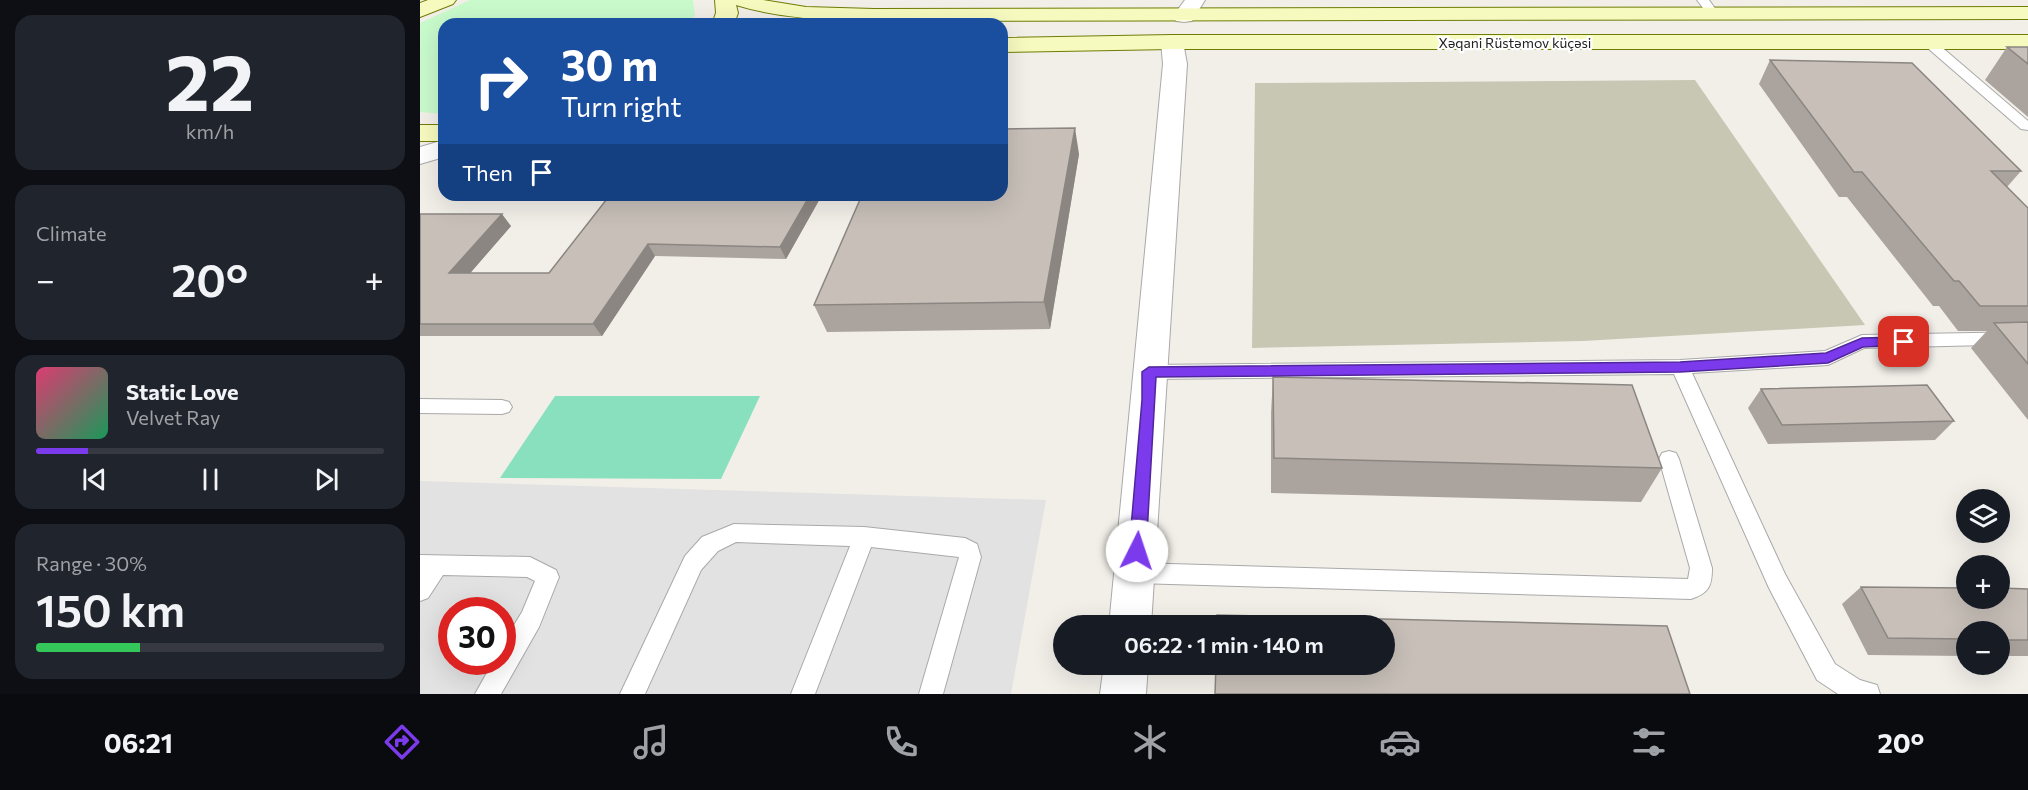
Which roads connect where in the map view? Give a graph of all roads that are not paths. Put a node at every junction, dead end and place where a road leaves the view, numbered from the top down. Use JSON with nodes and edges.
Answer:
{"nodes":[{"id":1,"x":446,"y":0,"type":"edge"},
{"id":2,"x":725,"y":0,"type":"edge"},
{"id":3,"x":741,"y":0,"type":"edge"},
{"id":4,"x":1708,"y":7,"type":"edge"},
{"id":5,"x":420,"y":11,"type":"edge"},
{"id":6,"x":2028,"y":13,"type":"edge"},
{"id":7,"x":725,"y":18,"type":"edge"},
{"id":8,"x":1184,"y":20,"type":"edge"},
{"id":9,"x":1927,"y":41,"type":"junction"},
{"id":10,"x":2028,"y":42,"type":"edge"},
{"id":11,"x":1008,"y":44,"type":"edge"},
{"id":12,"x":2026,"y":126,"type":"dead end"},
{"id":13,"x":420,"y":133,"type":"edge"},
{"id":14,"x":438,"y":134,"type":"edge"},
{"id":15,"x":438,"y":150,"type":"edge"},
{"id":16,"x":420,"y":156,"type":"edge"},
{"id":17,"x":2028,"y":338,"type":"edge"},
{"id":18,"x":1680,"y":367,"type":"junction"},
{"id":19,"x":1149,"y":372,"type":"junction"},
{"id":20,"x":420,"y":406,"type":"edge"},
{"id":21,"x":502,"y":407,"type":"dead end"},
{"id":22,"x":1669,"y":459,"type":"dead end"},
{"id":23,"x":864,"y":537,"type":"junction"},
{"id":24,"x":429,"y":565,"type":"edge"},
{"id":25,"x":1136,"y":573,"type":"junction"},
{"id":26,"x":420,"y":591,"type":"edge"},
{"id":27,"x":1131,"y":615,"type":"edge"},
{"id":28,"x":1125,"y":675,"type":"edge"},
{"id":29,"x":487,"y":694,"type":"edge"},
{"id":30,"x":632,"y":694,"type":"edge"},
{"id":31,"x":803,"y":694,"type":"edge"},
{"id":32,"x":931,"y":694,"type":"edge"},
{"id":33,"x":1124,"y":694,"type":"edge"},
{"id":34,"x":1868,"y":694,"type":"edge"}],
"edges":[{"from":1,"to":5,"type":"main road"},
{"from":2,"to":7,"type":"main road"},
{"from":3,"to":8,"type":"main road","name":"Xəqani Rüstəmov küçəsi"},
{"from":4,"to":6,"type":"main road"},
{"from":4,"to":8,"type":"main road"},
{"from":8,"to":9,"type":"main road","name":"Xəqani Rüstəmov küçəsi"},
{"from":8,"to":11,"type":"main road","name":"Xəqani Rüstəmov küçəsi"},
{"from":8,"to":19,"type":"street"},
{"from":9,"to":10,"type":"main road","name":"Xəqani Rüstəmov küçəsi"},
{"from":9,"to":12,"type":"lane"},
{"from":13,"to":14,"type":"main road"},
{"from":15,"to":16,"type":"street"},
{"from":17,"to":18,"type":"lane"},
{"from":18,"to":19,"type":"lane"},
{"from":18,"to":34,"type":"lane"},
{"from":19,"to":25,"type":"street"},
{"from":20,"to":21,"type":"lane"},
{"from":22,"to":25,"type":"lane"},
{"from":23,"to":30,"type":"lane"},
{"from":23,"to":31,"type":"lane"},
{"from":23,"to":32,"type":"lane"},
{"from":24,"to":26,"type":"lane"},
{"from":24,"to":29,"type":"lane"},
{"from":25,"to":27,"type":"street"},
{"from":28,"to":33,"type":"street"}]}
